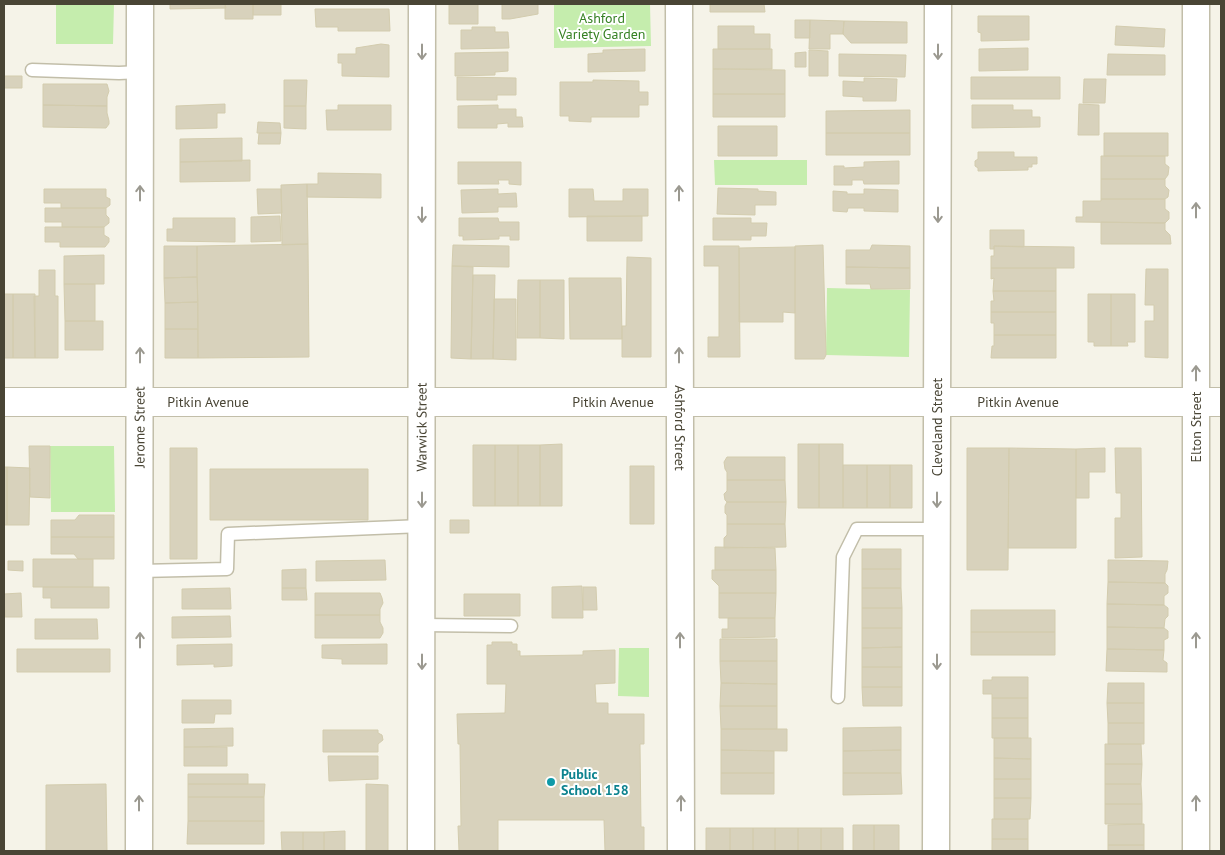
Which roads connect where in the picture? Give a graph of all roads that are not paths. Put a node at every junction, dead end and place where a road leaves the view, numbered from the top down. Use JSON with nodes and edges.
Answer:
{"nodes":[{"id":1,"x":140,"y":4,"type":"edge"},
{"id":2,"x":422,"y":4,"type":"edge"},
{"id":3,"x":680,"y":4,"type":"edge"},
{"id":4,"x":938,"y":4,"type":"edge"},
{"id":5,"x":1196,"y":4,"type":"edge"},
{"id":6,"x":32,"y":70,"type":"dead end"},
{"id":7,"x":140,"y":72,"type":"junction"},
{"id":8,"x":4,"y":402,"type":"edge"},
{"id":9,"x":140,"y":402,"type":"junction"},
{"id":10,"x":422,"y":402,"type":"junction"},
{"id":11,"x":680,"y":402,"type":"junction"},
{"id":12,"x":938,"y":402,"type":"junction"},
{"id":13,"x":1209,"y":402,"type":"edge"},
{"id":14,"x":422,"y":526,"type":"junction"},
{"id":15,"x":937,"y":529,"type":"junction"},
{"id":16,"x":140,"y":571,"type":"junction"},
{"id":17,"x":422,"y":625,"type":"junction"},
{"id":18,"x":511,"y":626,"type":"dead end"},
{"id":19,"x":838,"y":697,"type":"dead end"},
{"id":20,"x":139,"y":851,"type":"edge"},
{"id":21,"x":422,"y":851,"type":"edge"},
{"id":22,"x":681,"y":851,"type":"edge"},
{"id":23,"x":936,"y":851,"type":"edge"},
{"id":24,"x":1196,"y":851,"type":"edge"}],
"edges":[{"from":1,"to":7,"type":"street","name":"Jerome Street"},
{"from":2,"to":10,"type":"street","name":"Warwick Street","one_way":true},
{"from":11,"to":3,"type":"street","name":"Ashford Street","one_way":true},
{"from":4,"to":12,"type":"street","name":"Cleveland Street","one_way":true},
{"from":13,"to":5,"type":"street","name":"Elton Street","one_way":true},
{"from":6,"to":7,"type":"lane"},
{"from":9,"to":7,"type":"street","name":"Jerome Street","one_way":true},
{"from":8,"to":9,"type":"street","name":"Pitkin Avenue"},
{"from":9,"to":10,"type":"street","name":"Pitkin Avenue"},
{"from":9,"to":16,"type":"street","name":"Jerome Street"},
{"from":10,"to":11,"type":"street","name":"Pitkin Avenue"},
{"from":10,"to":14,"type":"street","name":"Warwick Street","one_way":true},
{"from":11,"to":12,"type":"street","name":"Pitkin Avenue"},
{"from":22,"to":11,"type":"street","name":"Ashford Street","one_way":true},
{"from":12,"to":13,"type":"street","name":"Pitkin Avenue"},
{"from":12,"to":15,"type":"street","name":"Cleveland Street","one_way":true},
{"from":24,"to":13,"type":"street","name":"Elton Street","one_way":true},
{"from":14,"to":16,"type":"lane"},
{"from":14,"to":17,"type":"street","name":"Warwick Street"},
{"from":15,"to":19,"type":"lane"},
{"from":15,"to":23,"type":"street","name":"Cleveland Street","one_way":true},
{"from":20,"to":16,"type":"street","name":"Jerome Street","one_way":true},
{"from":17,"to":18,"type":"lane"},
{"from":17,"to":21,"type":"street","name":"Warwick Street","one_way":true}]}
